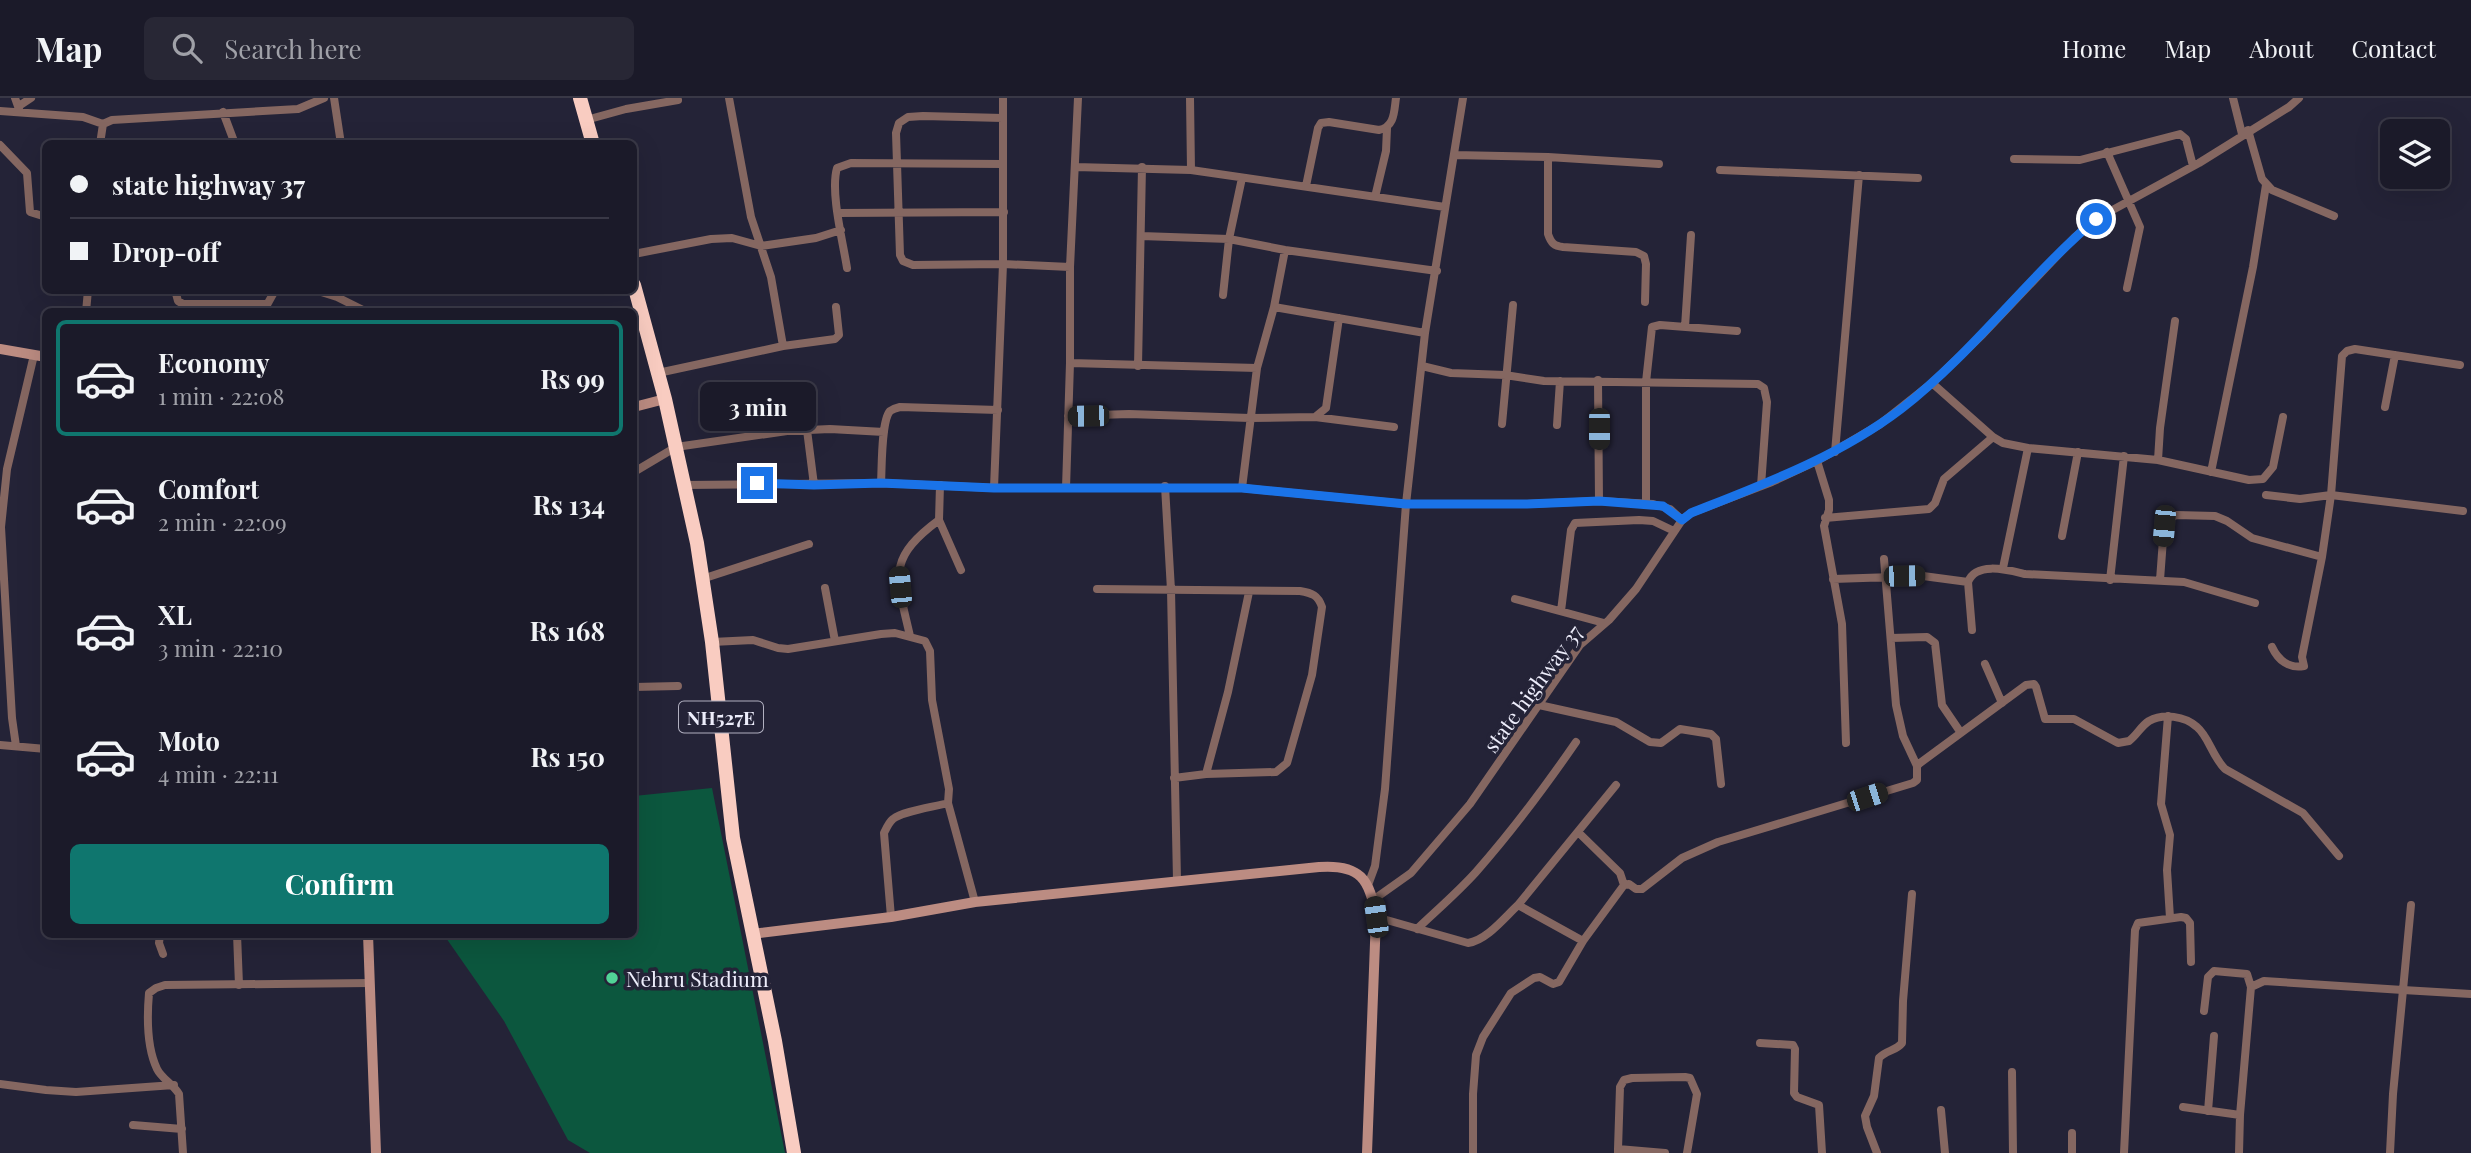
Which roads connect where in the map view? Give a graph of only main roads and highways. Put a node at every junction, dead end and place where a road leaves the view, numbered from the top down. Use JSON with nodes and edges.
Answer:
{"nodes":[{"id":1,"x":580,"y":98,"type":"edge"},
{"id":2,"x":592,"y":140,"type":"edge"},
{"id":3,"x":636,"y":294,"type":"edge"},
{"id":4,"x":794,"y":1153,"type":"edge"}],
"edges":[{"from":1,"to":2,"type":"highway"},
{"from":3,"to":4,"type":"highway","number":"NH527E"}]}
